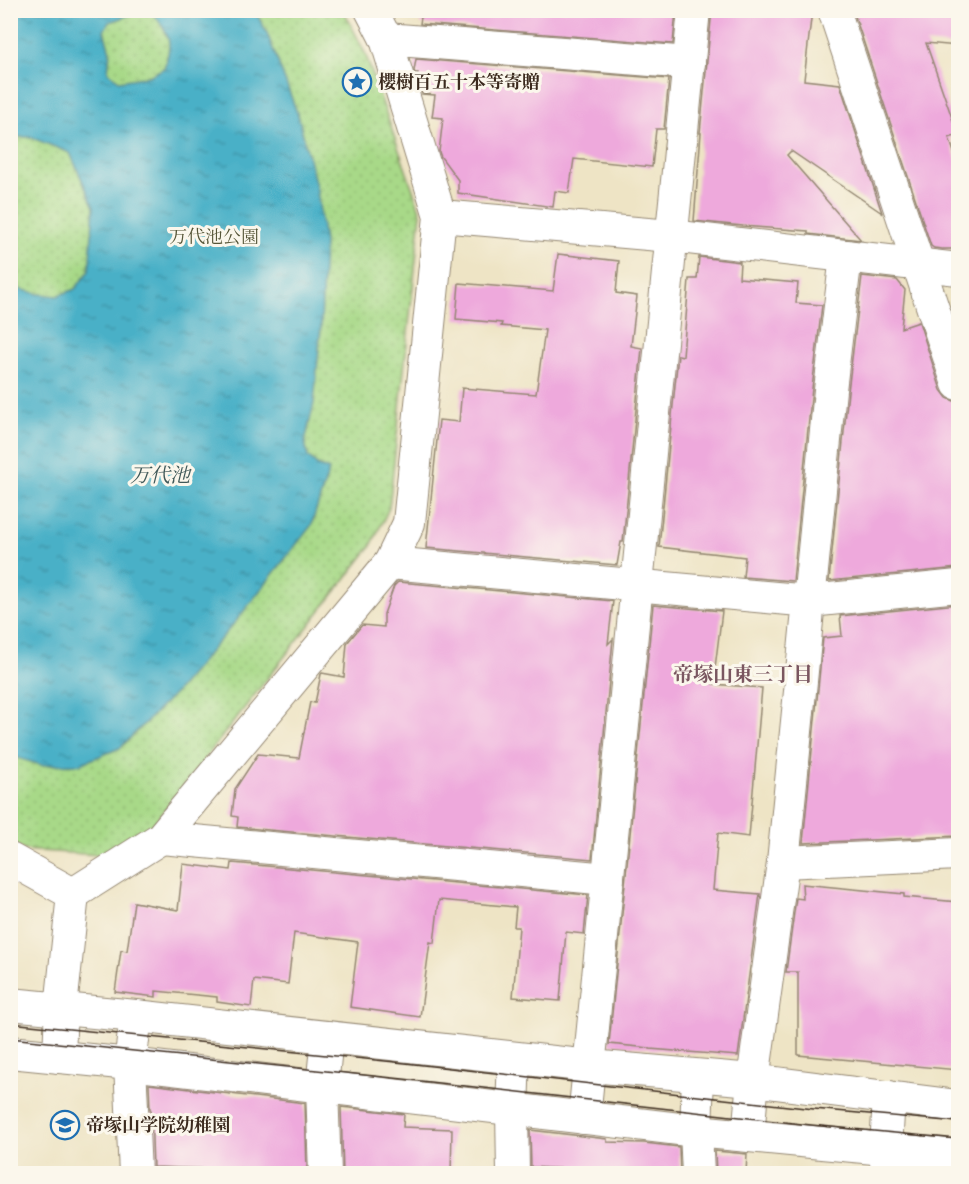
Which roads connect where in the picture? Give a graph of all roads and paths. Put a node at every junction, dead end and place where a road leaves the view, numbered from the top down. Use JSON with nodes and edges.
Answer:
{"nodes":[{"id":1,"x":371,"y":10,"type":"edge"},
{"id":2,"x":694,"y":10,"type":"edge"},
{"id":3,"x":834,"y":10,"type":"edge"},
{"id":4,"x":386,"y":39,"type":"junction"},
{"id":5,"x":689,"y":63,"type":"junction"},
{"id":6,"x":440,"y":216,"type":"junction"},
{"id":7,"x":671,"y":236,"type":"junction"},
{"id":8,"x":846,"y":256,"type":"junction"},
{"id":9,"x":920,"y":265,"type":"junction"},
{"id":10,"x":958,"y":269,"type":"edge"},
{"id":11,"x":958,"y":384,"type":"edge"},
{"id":12,"x":390,"y":563,"type":"junction"},
{"id":13,"x":637,"y":586,"type":"junction"},
{"id":14,"x":958,"y":586,"type":"edge"},
{"id":15,"x":810,"y":601,"type":"junction"},
{"id":16,"x":161,"y":838,"type":"junction"},
{"id":17,"x":958,"y":854,"type":"edge"},
{"id":18,"x":10,"y":859,"type":"edge"},
{"id":19,"x":783,"y":862,"type":"junction"},
{"id":20,"x":608,"y":879,"type":"junction"},
{"id":21,"x":73,"y":894,"type":"junction"},
{"id":22,"x":10,"y":1004,"type":"edge"},
{"id":23,"x":61,"y":1008,"type":"junction"},
{"id":24,"x":136,"y":1016,"type":"junction"},
{"id":25,"x":327,"y":1037,"type":"junction"},
{"id":26,"x":10,"y":1052,"type":"edge"},
{"id":27,"x":59,"y":1057,"type":"junction"},
{"id":28,"x":514,"y":1058,"type":"junction"},
{"id":29,"x":130,"y":1064,"type":"junction"},
{"id":30,"x":590,"y":1066,"type":"junction"},
{"id":31,"x":698,"y":1076,"type":"junction"},
{"id":32,"x":753,"y":1080,"type":"junction"},
{"id":33,"x":322,"y":1088,"type":"junction"},
{"id":34,"x":889,"y":1097,"type":"junction"},
{"id":35,"x":958,"y":1106,"type":"edge"},
{"id":36,"x":512,"y":1109,"type":"junction"},
{"id":37,"x":584,"y":1118,"type":"junction"},
{"id":38,"x":696,"y":1131,"type":"junction"},
{"id":39,"x":748,"y":1136,"type":"junction"},
{"id":40,"x":958,"y":1156,"type":"edge"},
{"id":41,"x":886,"y":1161,"type":"edge"},
{"id":42,"x":135,"y":1173,"type":"edge"},
{"id":43,"x":325,"y":1173,"type":"edge"},
{"id":44,"x":513,"y":1173,"type":"edge"},
{"id":45,"x":698,"y":1173,"type":"edge"}],
"edges":[{"from":1,"to":4,"type":"street"},
{"from":2,"to":5,"type":"street"},
{"from":3,"to":9,"type":"street"},
{"from":4,"to":5,"type":"street"},
{"from":4,"to":6,"type":"street"},
{"from":5,"to":7,"type":"street"},
{"from":6,"to":7,"type":"street"},
{"from":6,"to":12,"type":"street"},
{"from":7,"to":8,"type":"street"},
{"from":7,"to":13,"type":"street"},
{"from":8,"to":9,"type":"street"},
{"from":8,"to":15,"type":"street"},
{"from":9,"to":10,"type":"street"},
{"from":9,"to":11,"type":"street"},
{"from":12,"to":13,"type":"street"},
{"from":12,"to":16,"type":"street"},
{"from":13,"to":15,"type":"street"},
{"from":13,"to":20,"type":"street"},
{"from":14,"to":15,"type":"street"},
{"from":15,"to":19,"type":"street"},
{"from":16,"to":20,"type":"street"},
{"from":16,"to":21,"type":"street"},
{"from":17,"to":19,"type":"street"},
{"from":18,"to":21,"type":"street"},
{"from":19,"to":32,"type":"street"},
{"from":20,"to":30,"type":"street"},
{"from":21,"to":23,"type":"street"},
{"from":22,"to":23,"type":"street"},
{"from":23,"to":24,"type":"street"},
{"from":23,"to":27,"type":"street"},
{"from":24,"to":25,"type":"street"},
{"from":24,"to":29,"type":"street"},
{"from":25,"to":28,"type":"street"},
{"from":25,"to":33,"type":"street"},
{"from":26,"to":27,"type":"street"},
{"from":27,"to":29,"type":"street"},
{"from":28,"to":30,"type":"street"},
{"from":28,"to":36,"type":"street"},
{"from":29,"to":33,"type":"street"},
{"from":29,"to":42,"type":"street"},
{"from":30,"to":31,"type":"street"},
{"from":30,"to":37,"type":"street"},
{"from":31,"to":32,"type":"street"},
{"from":31,"to":38,"type":"street"},
{"from":32,"to":34,"type":"street"},
{"from":32,"to":39,"type":"street"},
{"from":33,"to":36,"type":"street"},
{"from":33,"to":43,"type":"street"},
{"from":34,"to":35,"type":"street"},
{"from":34,"to":41,"type":"street"},
{"from":36,"to":37,"type":"street"},
{"from":36,"to":44,"type":"street"},
{"from":37,"to":38,"type":"street"},
{"from":38,"to":39,"type":"street"},
{"from":38,"to":45,"type":"street"},
{"from":39,"to":41,"type":"street"},
{"from":40,"to":41,"type":"street"}]}
